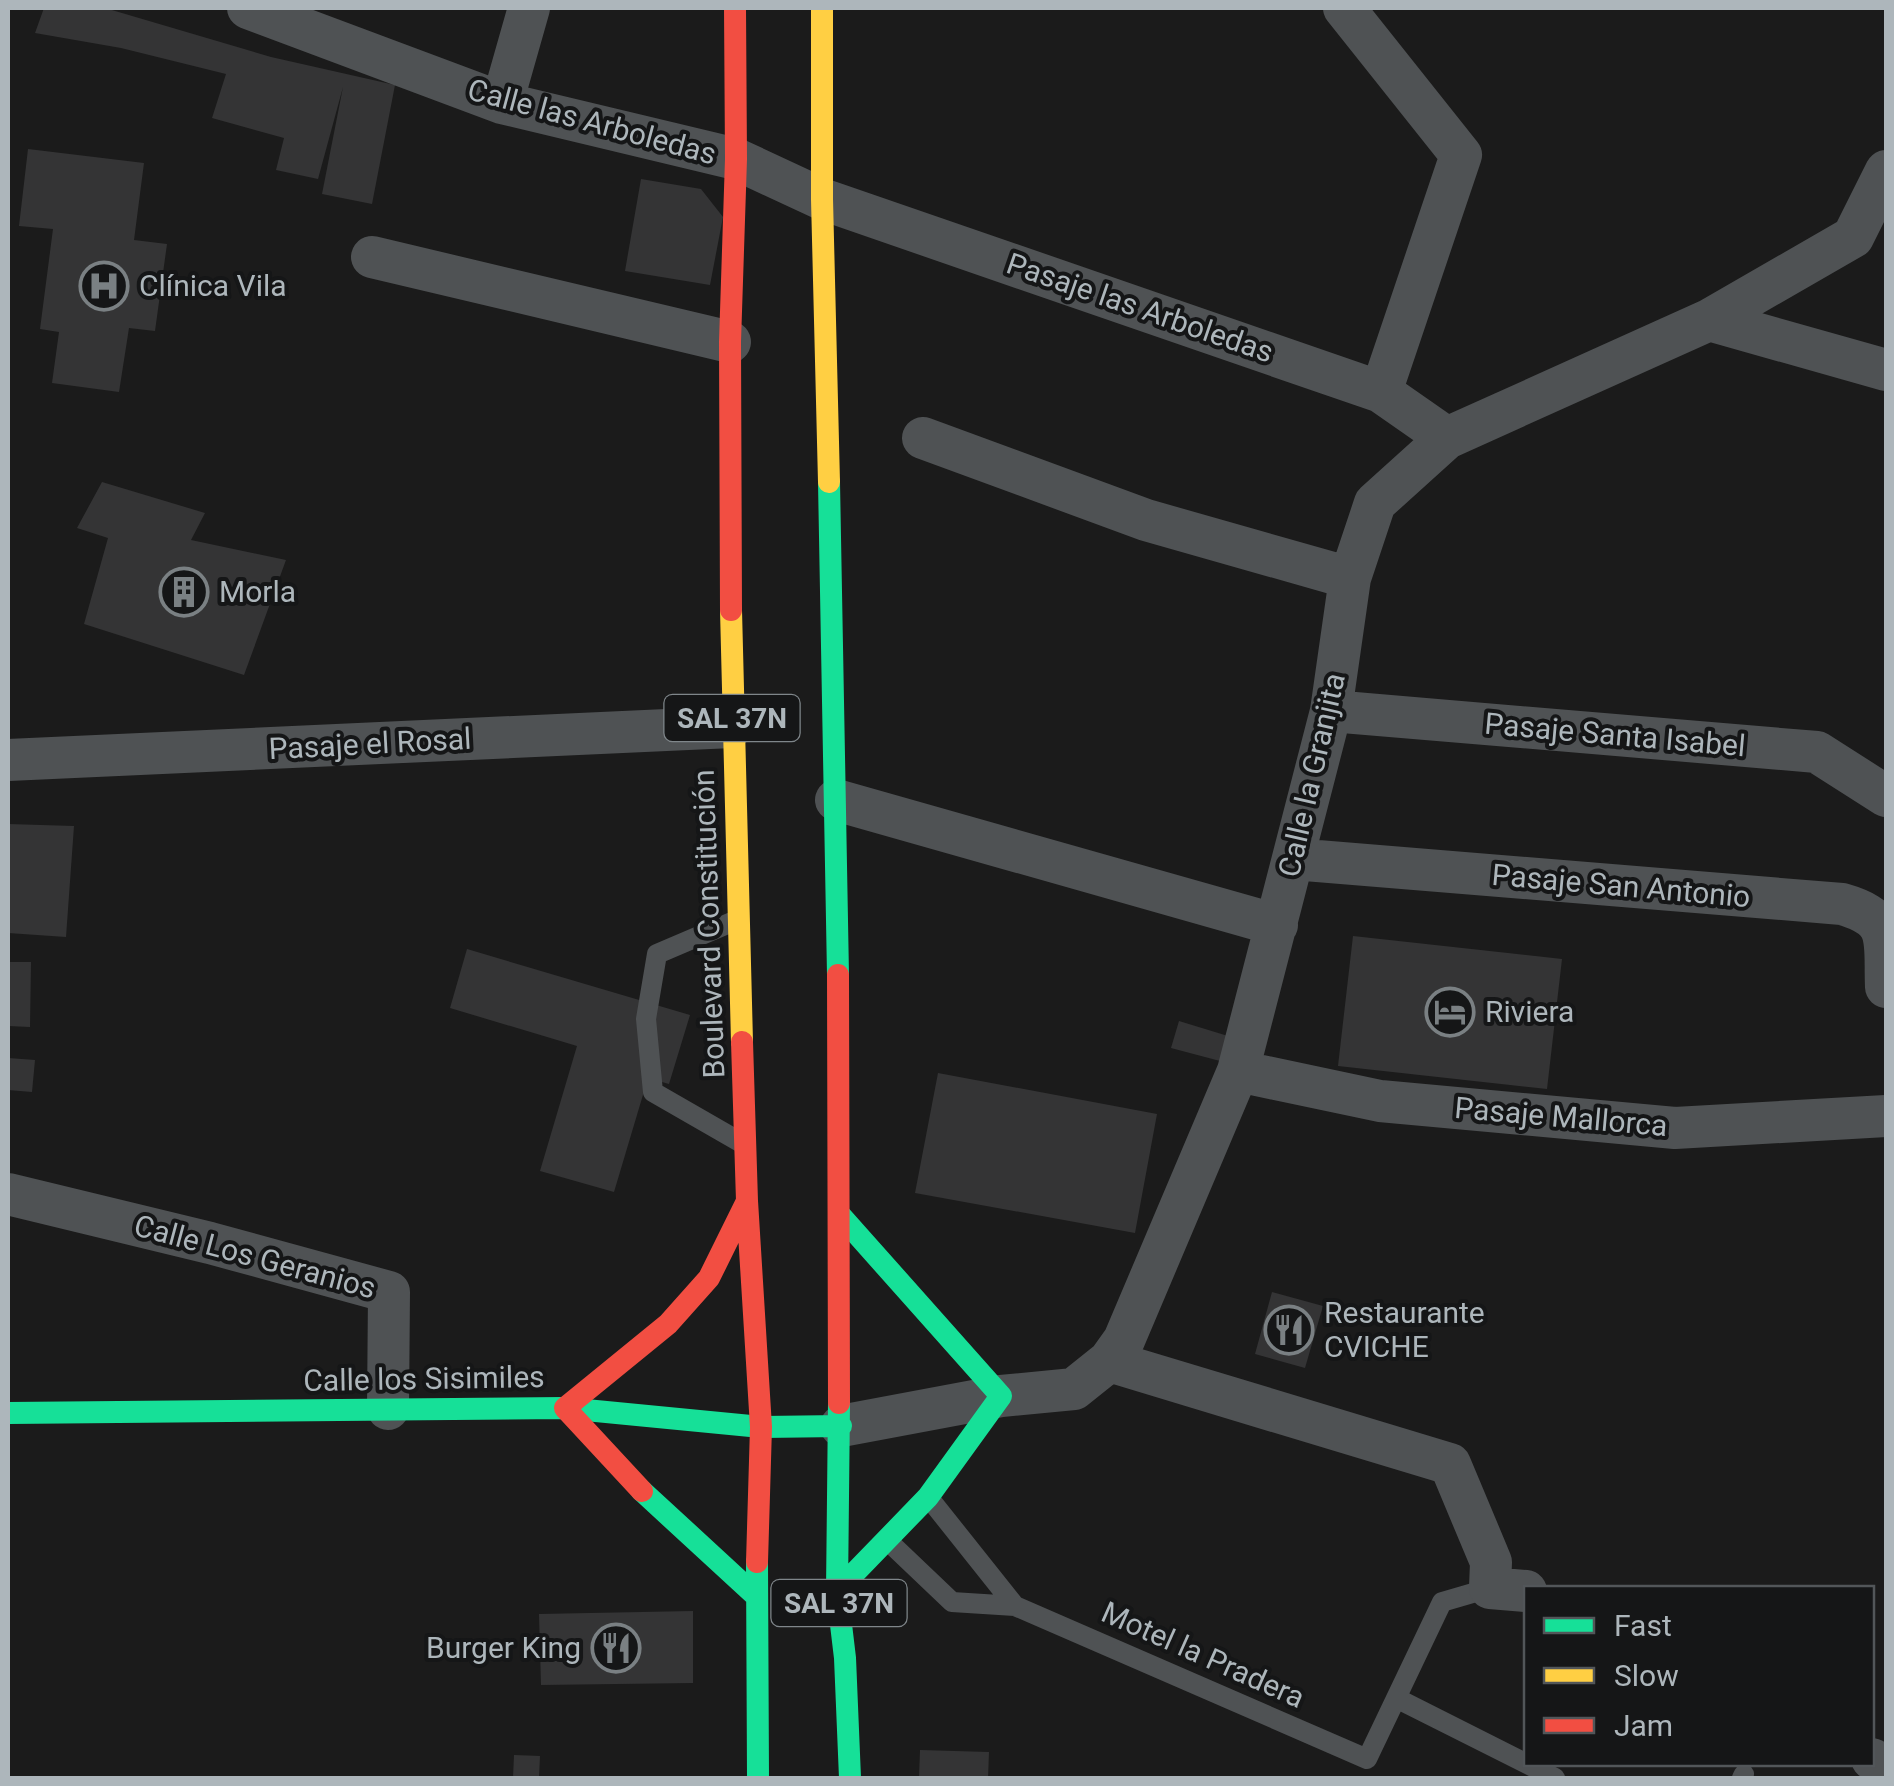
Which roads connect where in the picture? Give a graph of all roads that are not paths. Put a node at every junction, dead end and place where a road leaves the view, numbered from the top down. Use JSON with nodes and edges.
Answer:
{"nodes":[{"id":1,"x":248,"y":8,"type":"edge"},
{"id":2,"x":528,"y":8,"type":"edge"},
{"id":3,"x":735,"y":8,"type":"edge"},
{"id":4,"x":822,"y":8,"type":"edge"},
{"id":5,"x":1344,"y":8,"type":"edge"},
{"id":6,"x":502,"y":103,"type":"junction"},
{"id":7,"x":736,"y":160,"type":"junction"},
{"id":8,"x":1886,"y":171,"type":"edge"},
{"id":9,"x":822,"y":199,"type":"junction"},
{"id":10,"x":372,"y":257,"type":"dead end"},
{"id":11,"x":1709,"y":320,"type":"junction"},
{"id":12,"x":730,"y":342,"type":"junction"},
{"id":13,"x":1886,"y":370,"type":"edge"},
{"id":14,"x":1381,"y":392,"type":"junction"},
{"id":15,"x":924,"y":438,"type":"dead end"},
{"id":16,"x":1447,"y":438,"type":"junction"},
{"id":17,"x":1350,"y":578,"type":"junction"},
{"id":18,"x":1331,"y":710,"type":"junction"},
{"id":19,"x":732,"y":728,"type":"junction"},
{"id":20,"x":8,"y":760,"type":"edge"},
{"id":21,"x":1886,"y":796,"type":"edge"},
{"id":22,"x":836,"y":800,"type":"junction"},
{"id":23,"x":1293,"y":859,"type":"junction"},
{"id":24,"x":739,"y":920,"type":"junction"},
{"id":25,"x":1276,"y":924,"type":"junction"},
{"id":26,"x":1886,"y":987,"type":"edge"},
{"id":27,"x":1238,"y":1071,"type":"junction"},
{"id":28,"x":1886,"y":1116,"type":"edge"},
{"id":29,"x":746,"y":1146,"type":"junction"},
{"id":30,"x":8,"y":1194,"type":"edge"},
{"id":31,"x":747,"y":1201,"type":"junction"},
{"id":32,"x":840,"y":1215,"type":"junction"},
{"id":33,"x":1109,"y":1360,"type":"junction"},
{"id":34,"x":1000,"y":1396,"type":"junction"},
{"id":35,"x":565,"y":1408,"type":"junction"},
{"id":36,"x":388,"y":1409,"type":"junction"},
{"id":37,"x":8,"y":1413,"type":"edge"},
{"id":38,"x":841,"y":1426,"type":"junction"},
{"id":39,"x":761,"y":1427,"type":"junction"},
{"id":40,"x":928,"y":1497,"type":"junction"},
{"id":41,"x":888,"y":1542,"type":"junction"},
{"id":42,"x":1508,"y":1589,"type":"edge"},
{"id":43,"x":838,"y":1590,"type":"junction"},
{"id":44,"x":756,"y":1596,"type":"junction"},
{"id":45,"x":1015,"y":1606,"type":"junction"},
{"id":46,"x":1398,"y":1699,"type":"junction"},
{"id":47,"x":1524,"y":1762,"type":"edge"},
{"id":48,"x":1532,"y":1766,"type":"edge"},
{"id":49,"x":1364,"y":1769,"type":"edge"},
{"id":50,"x":758,"y":1778,"type":"edge"},
{"id":51,"x":850,"y":1778,"type":"edge"},
{"id":52,"x":1556,"y":1778,"type":"edge"}],
"edges":[{"from":1,"to":6,"type":"street","name":"Calle las Arboledas"},
{"from":2,"to":6,"type":"street"},
{"from":3,"to":7,"type":"main road","name":"Boulevard Constitución","number":"SAL 37N"},
{"from":4,"to":9,"type":"main road","number":"SAL 37N"},
{"from":5,"to":14,"type":"street"},
{"from":6,"to":7,"type":"street","name":"Calle las Arboledas"},
{"from":7,"to":9,"type":"street","name":"Calle las Arboledas"},
{"from":7,"to":12,"type":"main road","name":"Boulevard Constitución","number":"SAL 37N"},
{"from":8,"to":11,"type":"street","name":"Calle la Granjita"},
{"from":9,"to":14,"type":"street","name":"Pasaje las Arboledas"},
{"from":9,"to":22,"type":"main road","number":"SAL 37N"},
{"from":10,"to":12,"type":"street"},
{"from":11,"to":13,"type":"street"},
{"from":11,"to":16,"type":"street","name":"Calle la Granjita"},
{"from":12,"to":19,"type":"main road","name":"Boulevard Constitución","number":"SAL 37N"},
{"from":14,"to":16,"type":"street","name":"Pasaje las Arboledas"},
{"from":15,"to":17,"type":"street"},
{"from":16,"to":17,"type":"street","name":"Calle la Granjita"},
{"from":17,"to":18,"type":"street","name":"Calle la Granjita"},
{"from":18,"to":21,"type":"street","name":"Pasaje Santa Isabel"},
{"from":18,"to":23,"type":"street","name":"Calle la Granjita"},
{"from":19,"to":20,"type":"street","name":"Pasaje el Rosal"},
{"from":19,"to":24,"type":"main road","name":"Boulevard Constitución","number":"SAL 37N"},
{"from":22,"to":25,"type":"street"},
{"from":22,"to":32,"type":"main road","number":"SAL 37N"},
{"from":23,"to":25,"type":"street","name":"Calle la Granjita"},
{"from":23,"to":26,"type":"street","name":"Pasaje San Antonio"},
{"from":24,"to":29,"type":"main road","name":"Boulevard Constitución","number":"SAL 37N"},
{"from":24,"to":29,"type":"lane"},
{"from":25,"to":27,"type":"street","name":"Calle la Granjita"},
{"from":27,"to":28,"type":"street","name":"Pasaje Mallorca"},
{"from":27,"to":33,"type":"street","name":"Calle la Granjita"},
{"from":29,"to":31,"type":"main road","name":"Boulevard Constitución","number":"SAL 37N"},
{"from":30,"to":36,"type":"street","name":"Calle Los Geranios"},
{"from":31,"to":35,"type":"main road"},
{"from":31,"to":39,"type":"main road","name":"Boulevard Constitución","number":"SAL 37N"},
{"from":32,"to":34,"type":"main road"},
{"from":32,"to":38,"type":"main road","number":"SAL 37N"},
{"from":33,"to":34,"type":"street","name":"Calle la Granjita"},
{"from":33,"to":42,"type":"street"},
{"from":34,"to":38,"type":"street","name":"Calle la Granjita"},
{"from":34,"to":40,"type":"main road"},
{"from":35,"to":36,"type":"main road","name":"Calle los Sisimiles"},
{"from":35,"to":39,"type":"main road","name":"Calle los Sisimiles"},
{"from":35,"to":44,"type":"main road"},
{"from":36,"to":37,"type":"main road","name":"Calle los Sisimiles"},
{"from":38,"to":39,"type":"main road","name":"Calle los Sisimiles"},
{"from":38,"to":43,"type":"main road","number":"SAL 37N"},
{"from":39,"to":44,"type":"main road","name":"Boulevard Constitución","number":"SAL 37N"},
{"from":40,"to":41,"type":"main road"},
{"from":40,"to":45,"type":"lane","name":"Motel la Pradera"},
{"from":41,"to":43,"type":"main road"},
{"from":41,"to":45,"type":"lane","name":"Motel la Pradera"},
{"from":42,"to":46,"type":"lane","name":"Motel la Pradera"},
{"from":43,"to":51,"type":"main road","number":"SAL 37N"},
{"from":44,"to":50,"type":"main road","name":"Boulevard Constitución","number":"SAL 37N"},
{"from":45,"to":49,"type":"lane","name":"Motel la Pradera"},
{"from":46,"to":47,"type":"lane"},
{"from":46,"to":49,"type":"lane","name":"Motel la Pradera"},
{"from":48,"to":52,"type":"lane"}]}
